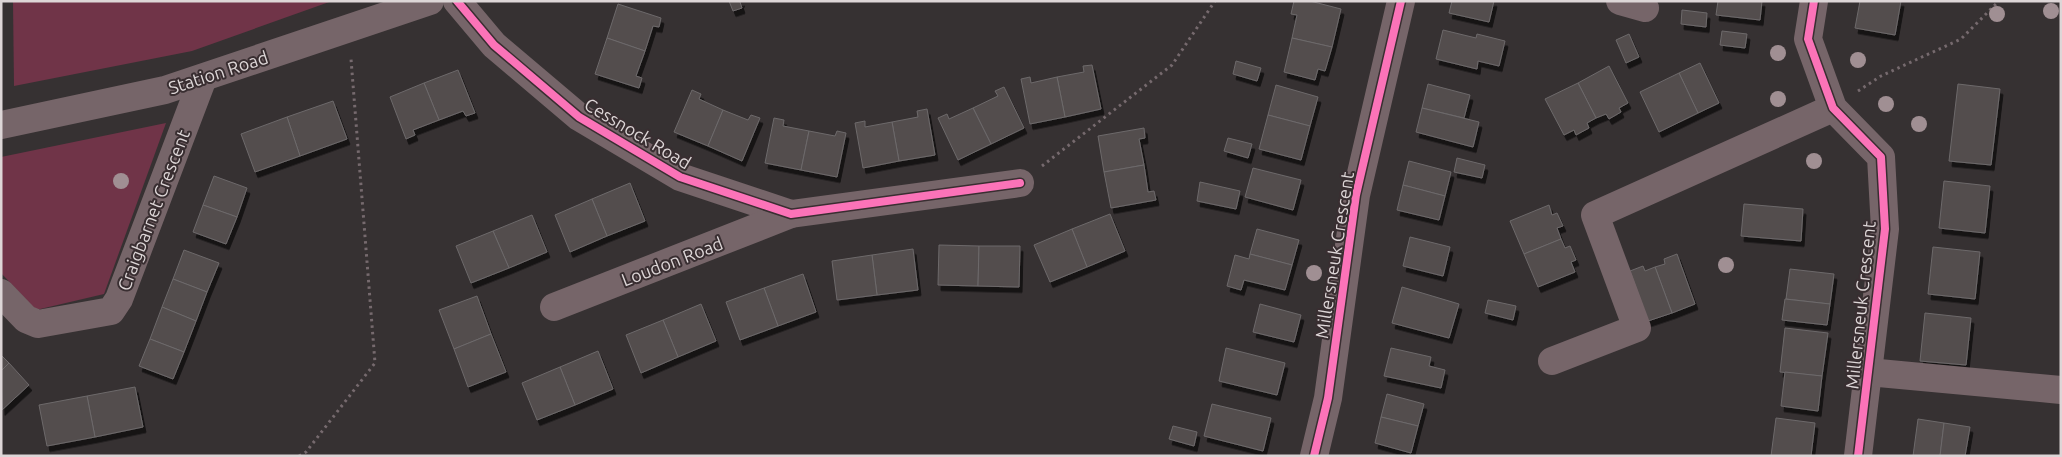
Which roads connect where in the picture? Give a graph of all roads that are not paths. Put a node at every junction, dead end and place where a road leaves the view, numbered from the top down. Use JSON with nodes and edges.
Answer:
{"nodes":[{"id":1,"x":430,"y":1,"type":"edge"},
{"id":2,"x":458,"y":1,"type":"edge"},
{"id":3,"x":1401,"y":1,"type":"edge"},
{"id":4,"x":1814,"y":1,"type":"edge"},
{"id":5,"x":203,"y":78,"type":"junction"},
{"id":6,"x":1833,"y":108,"type":"junction"},
{"id":7,"x":1,"y":125,"type":"edge"},
{"id":8,"x":1020,"y":183,"type":"road end"},
{"id":9,"x":791,"y":214,"type":"junction"},
{"id":10,"x":1,"y":293,"type":"edge"},
{"id":11,"x":554,"y":307,"type":"dead end"},
{"id":12,"x":1552,"y":361,"type":"dead end"},
{"id":13,"x":1868,"y":372,"type":"junction"},
{"id":14,"x":2061,"y":390,"type":"edge"},
{"id":15,"x":1314,"y":456,"type":"edge"},
{"id":16,"x":1858,"y":456,"type":"edge"}],
"edges":[{"from":1,"to":5,"type":"street","name":"Station Road"},
{"from":2,"to":9,"type":"street","name":"Cessnock Road"},
{"from":3,"to":15,"type":"street","name":"Millersneuk Crescent"},
{"from":4,"to":6,"type":"street","name":"Millersneuk Crescent"},
{"from":5,"to":7,"type":"street","name":"Station Road"},
{"from":5,"to":10,"type":"street","name":"Craigbarnet Crescent"},
{"from":6,"to":12,"type":"street"},
{"from":6,"to":13,"type":"street","name":"Millersneuk Crescent"},
{"from":8,"to":9,"type":"street","name":"Cessnock Road"},
{"from":9,"to":11,"type":"street","name":"Loudon Road"},
{"from":13,"to":14,"type":"street"},
{"from":13,"to":16,"type":"street","name":"Millersneuk Crescent"}]}
